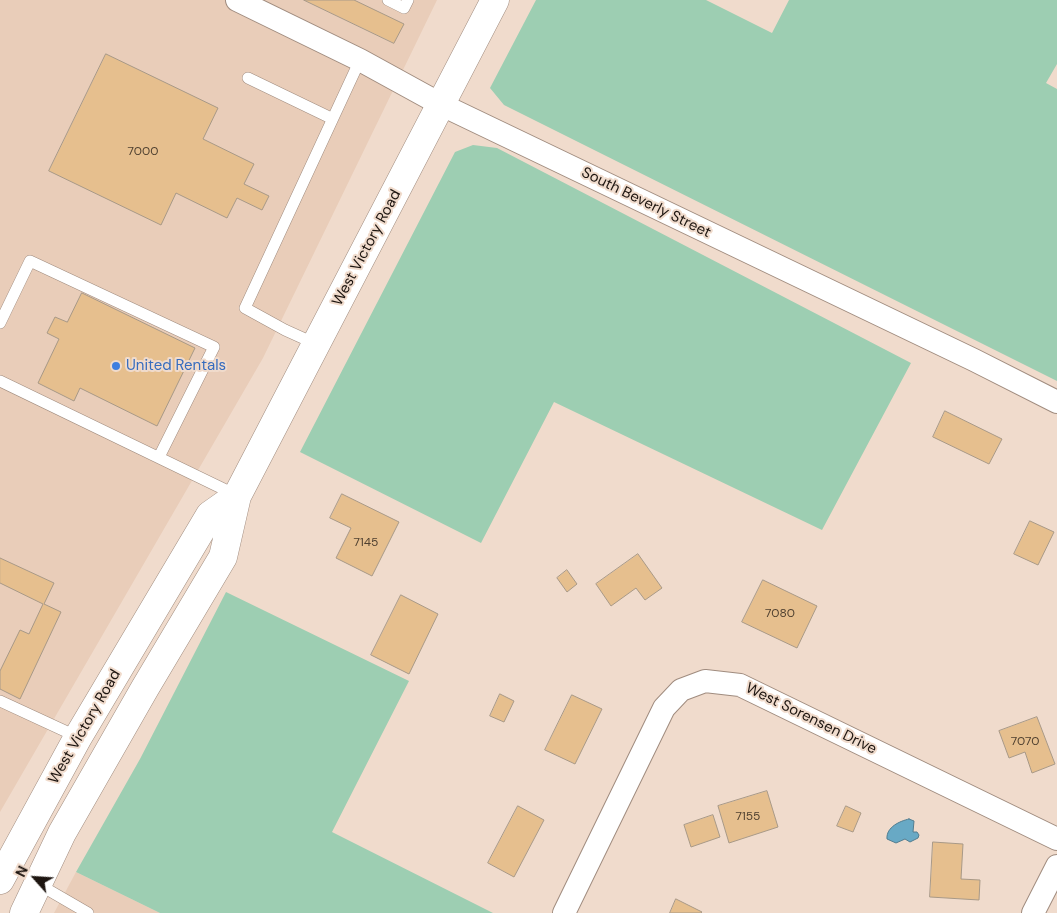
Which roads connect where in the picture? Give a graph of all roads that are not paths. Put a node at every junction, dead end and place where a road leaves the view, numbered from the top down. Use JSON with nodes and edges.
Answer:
{"nodes":[{"id":1,"x":237,"y":0,"type":"edge"},
{"id":2,"x":388,"y":0,"type":"edge"},
{"id":3,"x":408,"y":0,"type":"edge"},
{"id":4,"x":495,"y":0,"type":"edge"},
{"id":5,"x":360,"y":60,"type":"junction"},
{"id":6,"x":248,"y":78,"type":"dead end"},
{"id":7,"x":442,"y":105,"type":"junction"},
{"id":8,"x":331,"y":118,"type":"junction"},
{"id":9,"x":0,"y":323,"type":"edge"},
{"id":10,"x":316,"y":344,"type":"junction"},
{"id":11,"x":0,"y":380,"type":"edge"},
{"id":12,"x":1057,"y":402,"type":"edge"},
{"id":13,"x":159,"y":457,"type":"junction"},
{"id":14,"x":237,"y":496,"type":"junction"},
{"id":15,"x":174,"y":576,"type":"junction"},
{"id":16,"x":145,"y":688,"type":"junction"},
{"id":17,"x":0,"y":701,"type":"edge"},
{"id":18,"x":78,"y":737,"type":"junction"},
{"id":19,"x":1057,"y":839,"type":"edge"},
{"id":20,"x":1057,"y":866,"type":"edge"},
{"id":21,"x":0,"y":880,"type":"edge"},
{"id":22,"x":38,"y":884,"type":"junction"},
{"id":23,"x":24,"y":913,"type":"edge"},
{"id":24,"x":88,"y":913,"type":"edge"},
{"id":25,"x":564,"y":913,"type":"edge"},
{"id":26,"x":1033,"y":913,"type":"edge"}],
"edges":[{"from":1,"to":5,"type":"street","name":"South Beverly Street"},
{"from":2,"to":3,"type":"lane"},
{"from":4,"to":7,"type":"main road","name":"West Victory Road"},
{"from":5,"to":7,"type":"street","name":"South Beverly Street"},
{"from":5,"to":8,"type":"lane"},
{"from":6,"to":8,"type":"lane"},
{"from":7,"to":10,"type":"main road","name":"West Victory Road"},
{"from":7,"to":12,"type":"street","name":"South Beverly Street"},
{"from":8,"to":10,"type":"lane"},
{"from":9,"to":13,"type":"lane"},
{"from":10,"to":14,"type":"main road","name":"West Victory Road"},
{"from":11,"to":13,"type":"lane"},
{"from":13,"to":14,"type":"lane"},
{"from":14,"to":15,"type":"main road","name":"West Victory Road"},
{"from":14,"to":16,"type":"main road","name":"West Victory Road"},
{"from":15,"to":16,"type":"main road","name":"West Victory Road"},
{"from":15,"to":18,"type":"main road","name":"West Victory Road"},
{"from":16,"to":22,"type":"main road","name":"West Victory Road"},
{"from":17,"to":18,"type":"lane"},
{"from":18,"to":21,"type":"main road","name":"West Victory Road"},
{"from":19,"to":25,"type":"street","name":"West Sorensen Drive"},
{"from":20,"to":26,"type":"street"},
{"from":22,"to":23,"type":"main road","name":"West Victory Road"},
{"from":22,"to":24,"type":"lane"}]}
